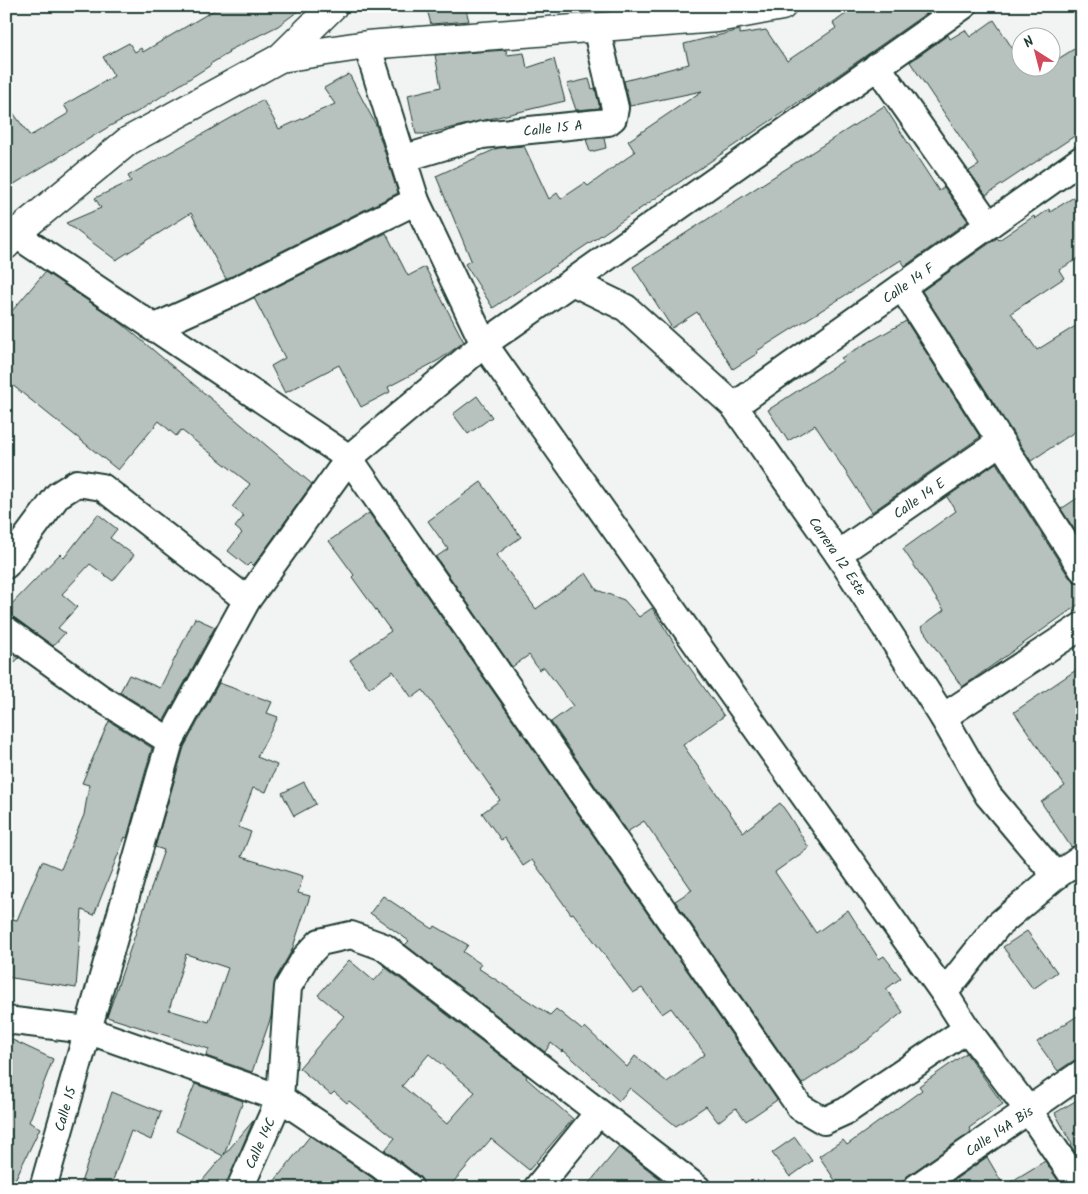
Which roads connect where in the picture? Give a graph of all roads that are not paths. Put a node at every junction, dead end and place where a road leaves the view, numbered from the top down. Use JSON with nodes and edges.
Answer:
{"nodes":[{"id":1,"x":333,"y":6,"type":"edge"},
{"id":2,"x":782,"y":6,"type":"edge"},
{"id":3,"x":963,"y":6,"type":"edge"},
{"id":4,"x":596,"y":27,"type":"junction"},
{"id":5,"x":367,"y":45,"type":"junction"},
{"id":6,"x":280,"y":58,"type":"junction"},
{"id":7,"x":877,"y":66,"type":"junction"},
{"id":8,"x":402,"y":159,"type":"junction"},
{"id":9,"x":1082,"y":159,"type":"edge"},
{"id":10,"x":416,"y":201,"type":"junction"},
{"id":11,"x":989,"y":225,"type":"junction"},
{"id":12,"x":11,"y":240,"type":"edge"},
{"id":13,"x":572,"y":282,"type":"junction"},
{"id":14,"x":902,"y":287,"type":"junction"},
{"id":15,"x":153,"y":328,"type":"junction"},
{"id":16,"x":484,"y":344,"type":"junction"},
{"id":17,"x":734,"y":406,"type":"junction"},
{"id":18,"x":1000,"y":442,"type":"junction"},
{"id":19,"x":349,"y":458,"type":"junction"},
{"id":20,"x":838,"y":554,"type":"junction"},
{"id":21,"x":6,"y":565,"type":"edge"},
{"id":22,"x":1082,"y":569,"type":"edge"},
{"id":23,"x":246,"y":600,"type":"junction"},
{"id":24,"x":1082,"y":626,"type":"edge"},
{"id":25,"x":6,"y":630,"type":"edge"},
{"id":26,"x":943,"y":717,"type":"junction"},
{"id":27,"x":170,"y":741,"type":"junction"},
{"id":28,"x":1082,"y":858,"type":"edge"},
{"id":29,"x":1056,"y":876,"type":"junction"},
{"id":30,"x":944,"y":992,"type":"junction"},
{"id":31,"x":6,"y":1020,"type":"edge"},
{"id":32,"x":967,"y":1029,"type":"junction"},
{"id":33,"x":87,"y":1030,"type":"junction"},
{"id":34,"x":1082,"y":1073,"type":"edge"},
{"id":35,"x":280,"y":1098,"type":"junction"},
{"id":36,"x":1029,"y":1111,"type":"junction"},
{"id":37,"x":598,"y":1113,"type":"junction"},
{"id":38,"x":43,"y":1188,"type":"edge"},
{"id":39,"x":240,"y":1188,"type":"edge"},
{"id":40,"x":410,"y":1188,"type":"edge"},
{"id":41,"x":537,"y":1188,"type":"edge"},
{"id":42,"x":697,"y":1188,"type":"edge"},
{"id":43,"x":916,"y":1188,"type":"edge"},
{"id":44,"x":1081,"y":1188,"type":"edge"}],
"edges":[{"from":1,"to":6,"type":"main road"},
{"from":2,"to":4,"type":"main road"},
{"from":3,"to":7,"type":"street","name":"Calle 15"},
{"from":4,"to":5,"type":"main road"},
{"from":4,"to":8,"type":"street","name":"Calle 15 A"},
{"from":5,"to":6,"type":"main road"},
{"from":5,"to":8,"type":"street"},
{"from":6,"to":12,"type":"main road"},
{"from":7,"to":11,"type":"street"},
{"from":7,"to":13,"type":"street","name":"Calle 15"},
{"from":8,"to":10,"type":"street"},
{"from":9,"to":11,"type":"street","name":"Calle 14 F"},
{"from":10,"to":15,"type":"street"},
{"from":10,"to":16,"type":"street"},
{"from":11,"to":14,"type":"street","name":"Calle 14 F"},
{"from":12,"to":15,"type":"street"},
{"from":13,"to":16,"type":"street","name":"Calle 15"},
{"from":13,"to":17,"type":"street","name":"Carrera 12 Este"},
{"from":14,"to":17,"type":"street","name":"Calle 14 F"},
{"from":14,"to":18,"type":"street"},
{"from":15,"to":19,"type":"street"},
{"from":16,"to":19,"type":"street","name":"Calle 15"},
{"from":16,"to":30,"type":"street"},
{"from":17,"to":20,"type":"street","name":"Carrera 12 Este"},
{"from":18,"to":20,"type":"street","name":"Calle 14 E"},
{"from":18,"to":22,"type":"street"},
{"from":19,"to":23,"type":"street","name":"Calle 15"},
{"from":19,"to":32,"type":"street"},
{"from":20,"to":26,"type":"street","name":"Carrera 12 Este"},
{"from":21,"to":23,"type":"street"},
{"from":23,"to":27,"type":"street","name":"Calle 15"},
{"from":24,"to":26,"type":"street"},
{"from":25,"to":27,"type":"street"},
{"from":26,"to":29,"type":"street","name":"Carrera 12 Este"},
{"from":27,"to":33,"type":"street","name":"Calle 15"},
{"from":28,"to":29,"type":"street"},
{"from":29,"to":30,"type":"street"},
{"from":30,"to":32,"type":"street"},
{"from":31,"to":33,"type":"street"},
{"from":32,"to":36,"type":"street"},
{"from":33,"to":35,"type":"street"},
{"from":33,"to":38,"type":"street","name":"Calle 15"},
{"from":34,"to":36,"type":"street","name":"Calle 14A Bis"},
{"from":35,"to":37,"type":"street","name":"Calle 14C"},
{"from":35,"to":39,"type":"street","name":"Calle 14C"},
{"from":35,"to":40,"type":"street"},
{"from":36,"to":43,"type":"street","name":"Calle 14A Bis"},
{"from":36,"to":44,"type":"street"},
{"from":37,"to":41,"type":"street"},
{"from":37,"to":42,"type":"street","name":"Calle 14C"}]}
